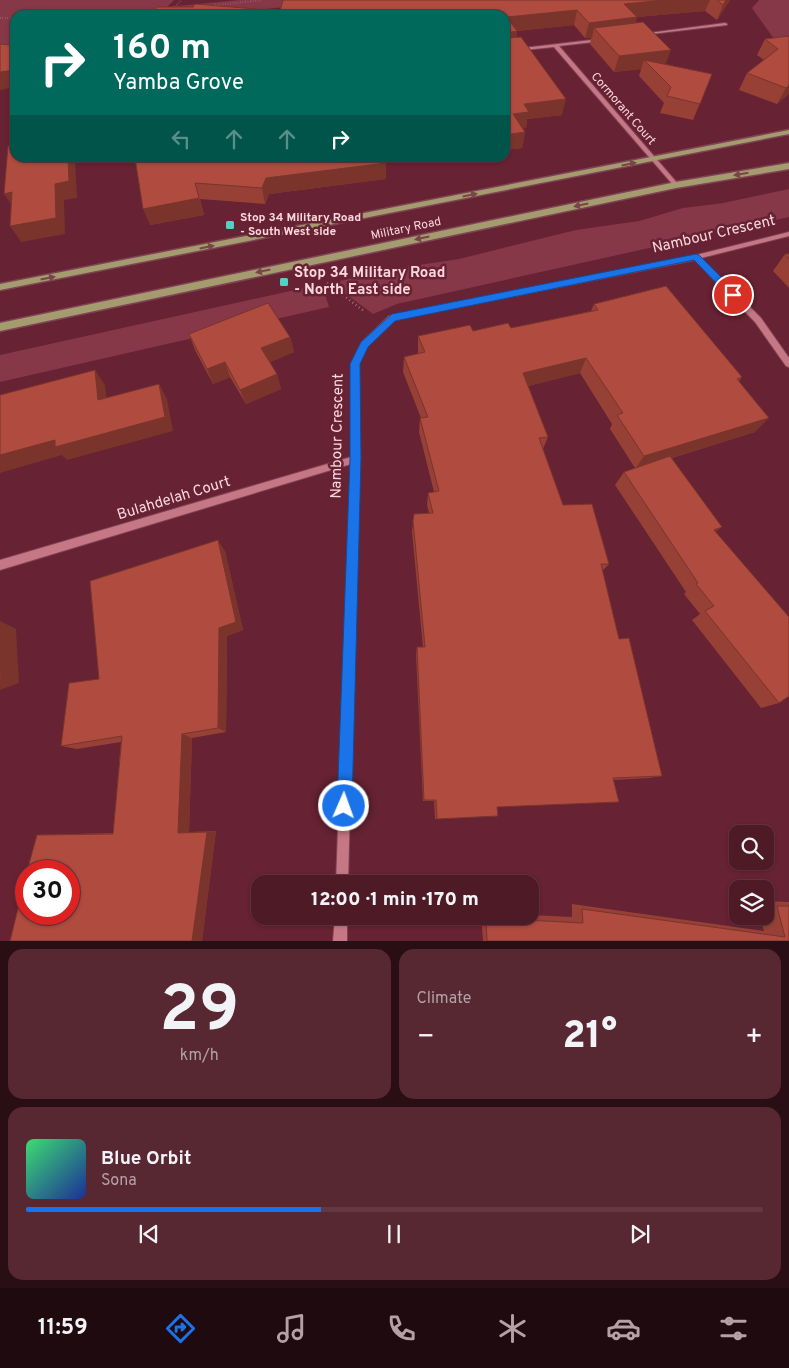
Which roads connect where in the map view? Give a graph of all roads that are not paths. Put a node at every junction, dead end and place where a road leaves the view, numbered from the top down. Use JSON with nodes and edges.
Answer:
{"nodes":[{"id":1,"x":724,"y":24,"type":"dead end"},
{"id":2,"x":640,"y":35,"type":"edge"},
{"id":3,"x":602,"y":40,"type":"edge"},
{"id":4,"x":556,"y":46,"type":"junction"},
{"id":5,"x":510,"y":51,"type":"edge"},
{"id":6,"x":789,"y":132,"type":"edge"},
{"id":7,"x":653,"y":159,"type":"junction"},
{"id":8,"x":789,"y":166,"type":"edge"},
{"id":9,"x":676,"y":185,"type":"junction"},
{"id":10,"x":789,"y":234,"type":"edge"},
{"id":11,"x":696,"y":257,"type":"junction"},
{"id":12,"x":0,"y":287,"type":"edge"},
{"id":13,"x":0,"y":326,"type":"edge"},
{"id":14,"x":789,"y":364,"type":"edge"},
{"id":15,"x":356,"y":459,"type":"junction"},
{"id":16,"x":0,"y":565,"type":"edge"},
{"id":17,"x":342,"y":875,"type":"edge"},
{"id":18,"x":341,"y":925,"type":"edge"},
{"id":19,"x":340,"y":940,"type":"edge"}],
"edges":[{"from":1,"to":2,"type":"street"},
{"from":3,"to":4,"type":"street"},
{"from":4,"to":5,"type":"street"},
{"from":4,"to":7,"type":"street","name":"Cormorant Court"},
{"from":6,"to":7,"type":"main road","name":"Military Road"},
{"from":7,"to":9,"type":"street","name":"Cormorant Court"},
{"from":12,"to":7,"type":"main road","name":"Military Road","one_way":true},
{"from":8,"to":9,"type":"main road","name":"Military Road","one_way":true},
{"from":9,"to":13,"type":"main road","name":"Military Road","one_way":true},
{"from":10,"to":11,"type":"street","name":"Nambour Crescent"},
{"from":11,"to":14,"type":"street"},
{"from":11,"to":15,"type":"street","name":"Nambour Crescent"},
{"from":15,"to":16,"type":"street","name":"Bulahdelah Court"},
{"from":15,"to":17,"type":"street","name":"Nambour Crescent"},
{"from":18,"to":19,"type":"street"}]}
